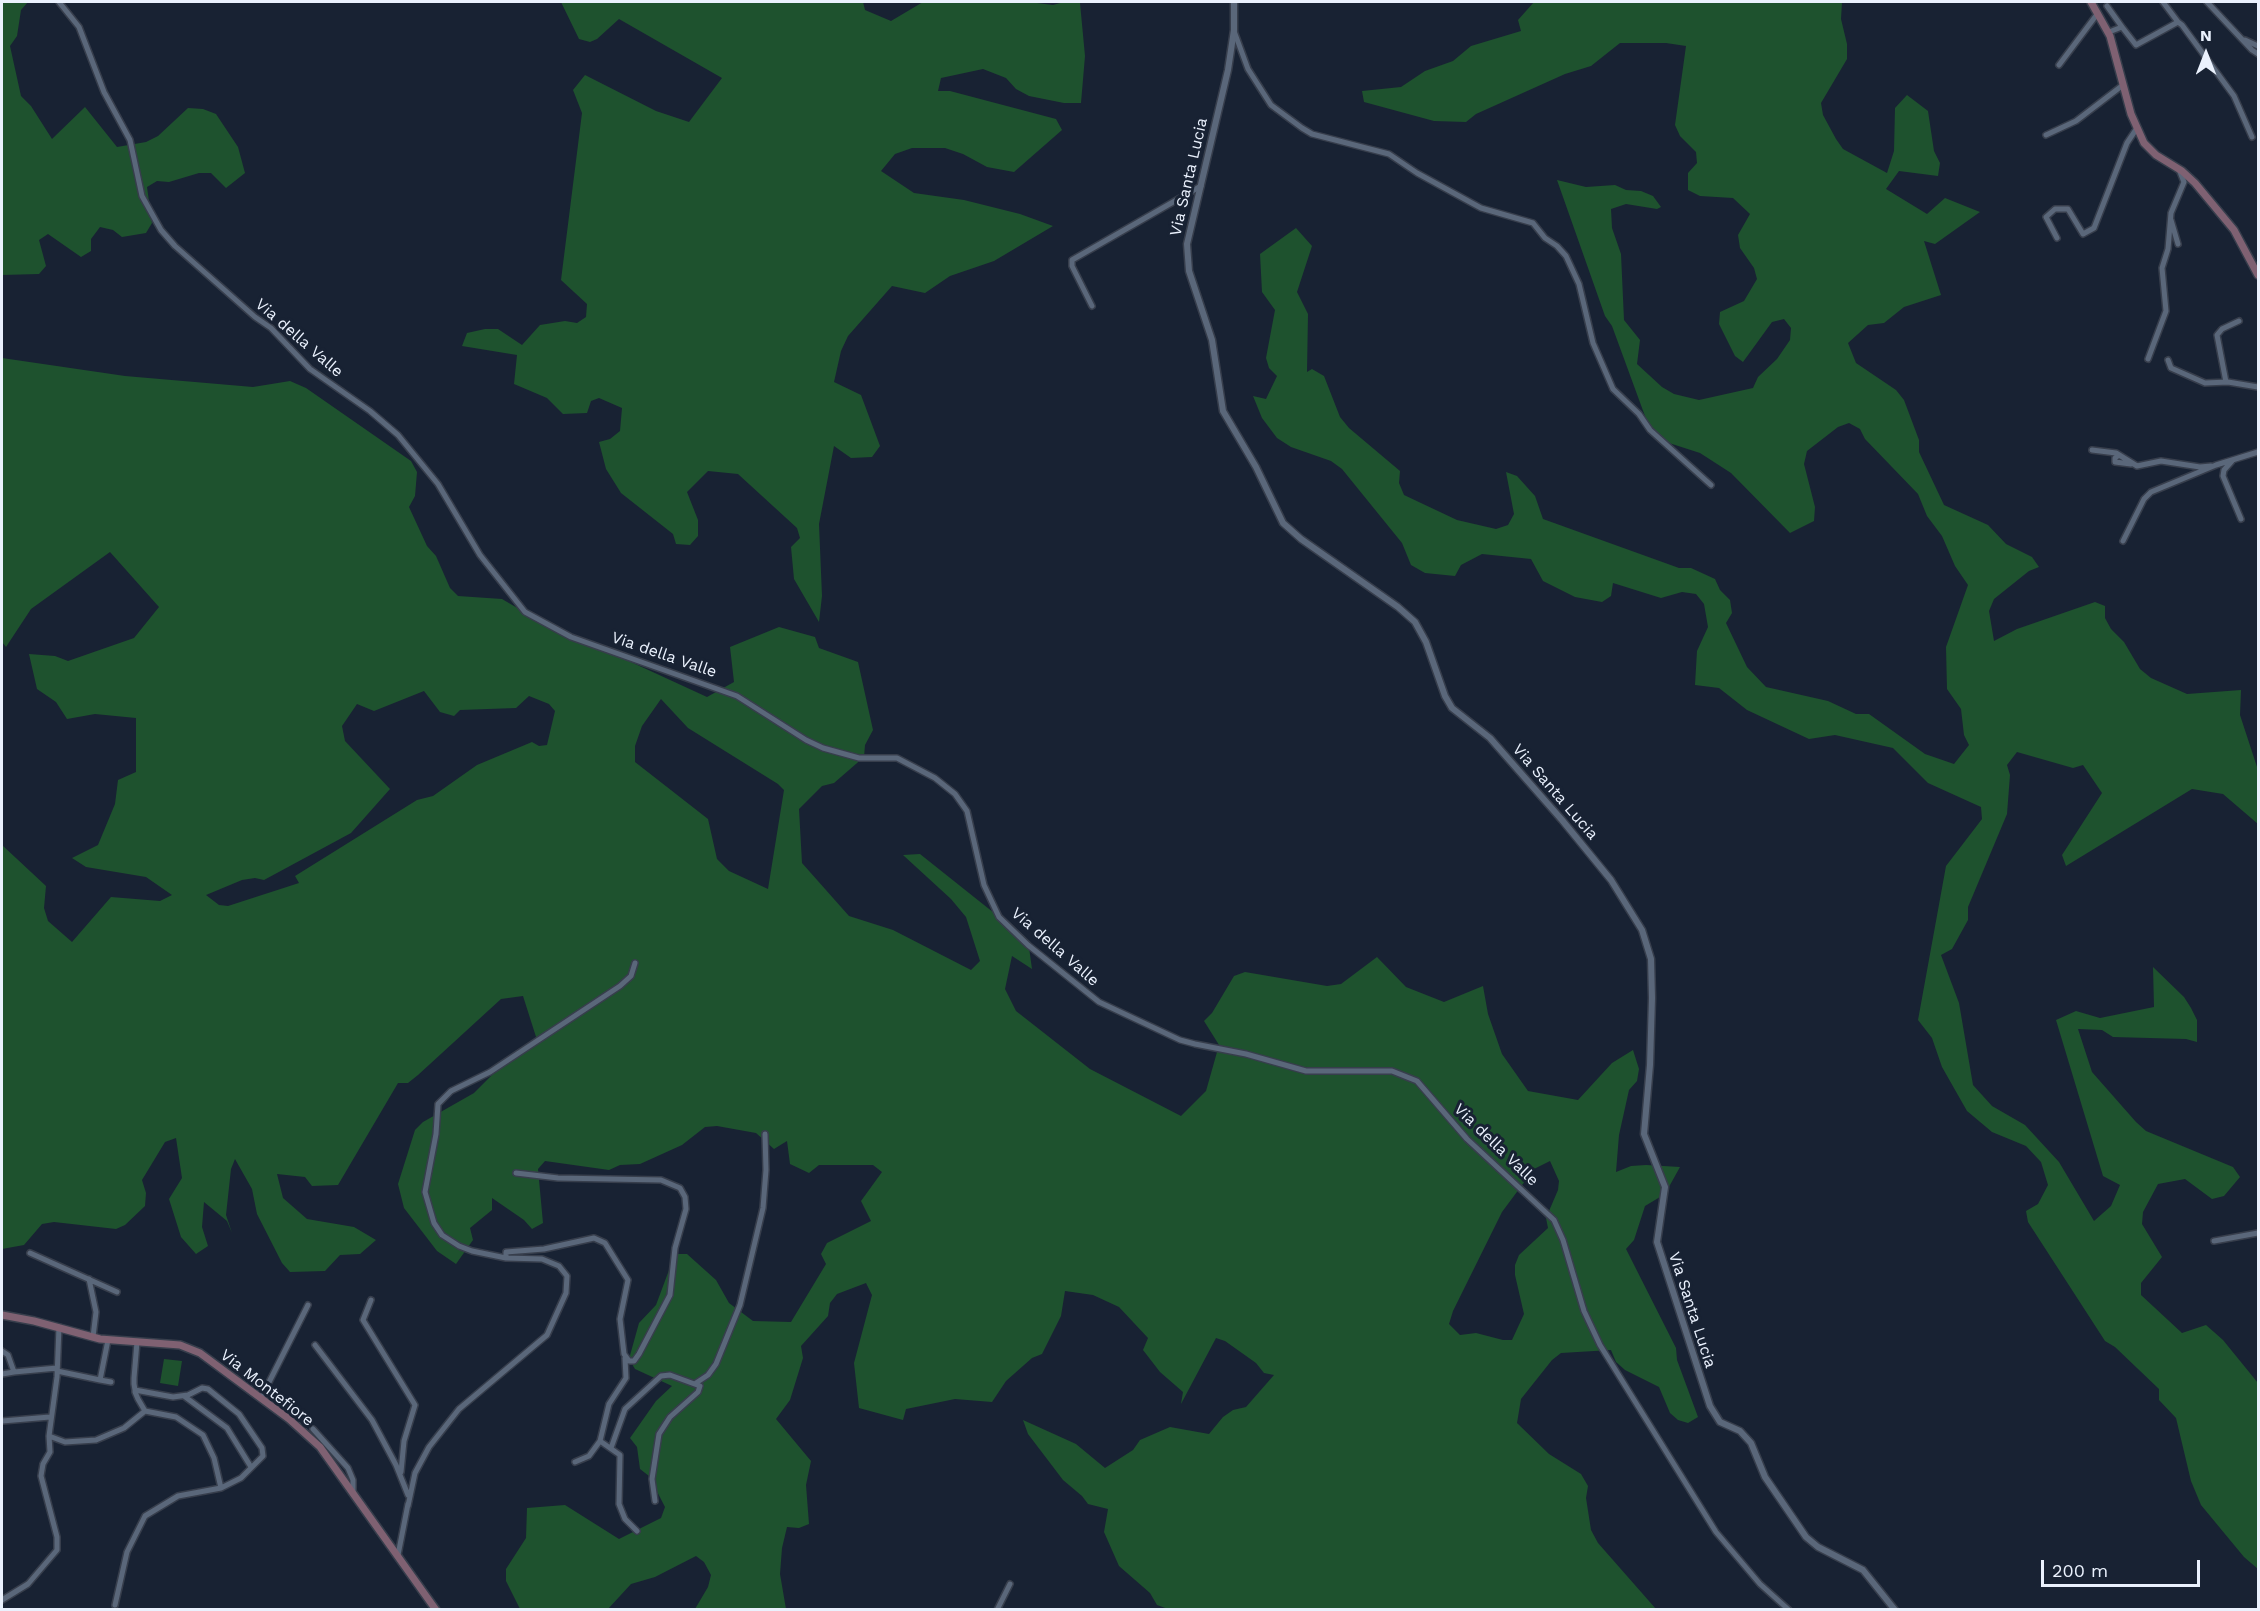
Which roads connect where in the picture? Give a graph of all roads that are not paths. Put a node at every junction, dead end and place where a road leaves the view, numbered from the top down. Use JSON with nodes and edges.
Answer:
{"nodes":[{"id":1,"x":59,"y":2,"type":"edge"},
{"id":2,"x":1234,"y":2,"type":"edge"},
{"id":3,"x":2091,"y":2,"type":"edge"},
{"id":4,"x":2163,"y":2,"type":"edge"},
{"id":5,"x":2207,"y":2,"type":"edge"},
{"id":6,"x":2107,"y":6,"type":"dead end"},
{"id":7,"x":2098,"y":13,"type":"junction"},
{"id":8,"x":2178,"y":22,"type":"junction"},
{"id":9,"x":2122,"y":27,"type":"junction"},
{"id":10,"x":1234,"y":30,"type":"junction"},
{"id":11,"x":2109,"y":33,"type":"junction"},
{"id":12,"x":2241,"y":38,"type":"junction"},
{"id":13,"x":2259,"y":46,"type":"edge"},
{"id":14,"x":2259,"y":54,"type":"edge"},
{"id":15,"x":2059,"y":64,"type":"dead end"},
{"id":16,"x":2123,"y":85,"type":"junction"},
{"id":17,"x":2137,"y":128,"type":"junction"},
{"id":18,"x":2046,"y":135,"type":"dead end"},
{"id":19,"x":2252,"y":137,"type":"dead end"},
{"id":20,"x":2177,"y":168,"type":"junction"},
{"id":21,"x":1202,"y":185,"type":"junction"},
{"id":22,"x":2171,"y":213,"type":"junction"},
{"id":23,"x":2057,"y":238,"type":"dead end"},
{"id":24,"x":2178,"y":244,"type":"dead end"},
{"id":25,"x":2259,"y":275,"type":"edge"},
{"id":26,"x":1092,"y":306,"type":"dead end"},
{"id":27,"x":2239,"y":321,"type":"dead end"},
{"id":28,"x":2148,"y":359,"type":"dead end"},
{"id":29,"x":2168,"y":360,"type":"dead end"},
{"id":30,"x":2226,"y":382,"type":"junction"},
{"id":31,"x":2259,"y":387,"type":"edge"},
{"id":32,"x":2092,"y":450,"type":"dead end"},
{"id":33,"x":2259,"y":452,"type":"edge"},
{"id":34,"x":2234,"y":459,"type":"junction"},
{"id":35,"x":2216,"y":465,"type":"junction"},
{"id":36,"x":1711,"y":486,"type":"dead end"},
{"id":37,"x":2241,"y":519,"type":"dead end"},
{"id":38,"x":2123,"y":541,"type":"dead end"},
{"id":39,"x":635,"y":963,"type":"dead end"},
{"id":40,"x":765,"y":1134,"type":"dead end"},
{"id":41,"x":516,"y":1173,"type":"dead end"},
{"id":42,"x":2259,"y":1233,"type":"edge"},
{"id":43,"x":2214,"y":1241,"type":"dead end"},
{"id":44,"x":30,"y":1253,"type":"dead end"},
{"id":45,"x":506,"y":1258,"type":"junction"},
{"id":46,"x":89,"y":1279,"type":"junction"},
{"id":47,"x":117,"y":1292,"type":"dead end"},
{"id":48,"x":371,"y":1300,"type":"dead end"},
{"id":49,"x":308,"y":1305,"type":"dead end"},
{"id":50,"x":2,"y":1315,"type":"edge"},
{"id":51,"x":59,"y":1327,"type":"junction"},
{"id":52,"x":93,"y":1337,"type":"junction"},
{"id":53,"x":108,"y":1340,"type":"junction"},
{"id":54,"x":136,"y":1342,"type":"junction"},
{"id":55,"x":315,"y":1345,"type":"dead end"},
{"id":56,"x":2,"y":1351,"type":"edge"},
{"id":57,"x":624,"y":1351,"type":"junction"},
{"id":58,"x":57,"y":1370,"type":"junction"},
{"id":59,"x":14,"y":1372,"type":"junction"},
{"id":60,"x":2,"y":1374,"type":"edge"},
{"id":61,"x":100,"y":1380,"type":"junction"},
{"id":62,"x":111,"y":1382,"type":"dead end"},
{"id":63,"x":696,"y":1383,"type":"junction"},
{"id":64,"x":135,"y":1390,"type":"junction"},
{"id":65,"x":184,"y":1396,"type":"junction"},
{"id":66,"x":261,"y":1398,"type":"junction"},
{"id":67,"x":145,"y":1412,"type":"junction"},
{"id":68,"x":50,"y":1417,"type":"junction"},
{"id":69,"x":2,"y":1422,"type":"edge"},
{"id":70,"x":313,"y":1429,"type":"dead end"},
{"id":71,"x":49,"y":1436,"type":"junction"},
{"id":72,"x":600,"y":1440,"type":"junction"},
{"id":73,"x":611,"y":1448,"type":"junction"},
{"id":74,"x":575,"y":1462,"type":"dead end"},
{"id":75,"x":251,"y":1467,"type":"junction"},
{"id":76,"x":401,"y":1477,"type":"junction"},
{"id":77,"x":221,"y":1488,"type":"junction"},
{"id":78,"x":354,"y":1492,"type":"junction"},
{"id":79,"x":655,"y":1501,"type":"dead end"},
{"id":80,"x":408,"y":1506,"type":"junction"},
{"id":81,"x":637,"y":1531,"type":"dead end"},
{"id":82,"x":398,"y":1555,"type":"junction"},
{"id":83,"x":1010,"y":1584,"type":"dead end"},
{"id":84,"x":2,"y":1600,"type":"edge"},
{"id":85,"x":115,"y":1605,"type":"dead end"},
{"id":86,"x":436,"y":1610,"type":"edge"},
{"id":87,"x":997,"y":1610,"type":"edge"},
{"id":88,"x":1789,"y":1610,"type":"edge"},
{"id":89,"x":1895,"y":1610,"type":"edge"}],
"edges":[{"from":1,"to":88,"type":"street","name":"Via della Valle"},
{"from":2,"to":10,"type":"street","name":"Via Santa Lucia"},
{"from":3,"to":7,"type":"main road"},
{"from":4,"to":8,"type":"street"},
{"from":5,"to":12,"type":"street"},
{"from":6,"to":9,"type":"street"},
{"from":7,"to":11,"type":"main road"},
{"from":7,"to":15,"type":"street"},
{"from":8,"to":9,"type":"street"},
{"from":8,"to":19,"type":"street"},
{"from":9,"to":11,"type":"street"},
{"from":10,"to":21,"type":"street","name":"Via Santa Lucia"},
{"from":10,"to":36,"type":"street"},
{"from":11,"to":16,"type":"main road"},
{"from":12,"to":13,"type":"street"},
{"from":12,"to":14,"type":"street"},
{"from":16,"to":17,"type":"main road"},
{"from":16,"to":18,"type":"street"},
{"from":17,"to":20,"type":"main road"},
{"from":17,"to":23,"type":"street"},
{"from":20,"to":22,"type":"street"},
{"from":20,"to":25,"type":"main road"},
{"from":21,"to":26,"type":"street"},
{"from":21,"to":89,"type":"street","name":"Via Santa Lucia"},
{"from":22,"to":24,"type":"street"},
{"from":22,"to":28,"type":"street"},
{"from":27,"to":30,"type":"street"},
{"from":29,"to":30,"type":"street"},
{"from":30,"to":31,"type":"street"},
{"from":32,"to":35,"type":"street"},
{"from":33,"to":34,"type":"street"},
{"from":34,"to":35,"type":"street"},
{"from":34,"to":37,"type":"street"},
{"from":35,"to":38,"type":"street"},
{"from":39,"to":45,"type":"street"},
{"from":40,"to":63,"type":"street"},
{"from":41,"to":57,"type":"street"},
{"from":42,"to":43,"type":"street"},
{"from":44,"to":46,"type":"street"},
{"from":45,"to":57,"type":"street"},
{"from":45,"to":80,"type":"street"},
{"from":46,"to":47,"type":"street"},
{"from":46,"to":52,"type":"street"},
{"from":48,"to":76,"type":"street"},
{"from":49,"to":66,"type":"street"},
{"from":50,"to":51,"type":"main road","name":"Via Montefiore"},
{"from":51,"to":52,"type":"main road","name":"Via Montefiore"},
{"from":51,"to":58,"type":"street"},
{"from":52,"to":53,"type":"main road","name":"Via Montefiore"},
{"from":53,"to":54,"type":"main road","name":"Via Montefiore"},
{"from":53,"to":61,"type":"street"},
{"from":54,"to":64,"type":"street"},
{"from":54,"to":66,"type":"main road","name":"Via Montefiore"},
{"from":55,"to":76,"type":"street"},
{"from":56,"to":59,"type":"street"},
{"from":57,"to":72,"type":"street"},
{"from":58,"to":59,"type":"street"},
{"from":58,"to":61,"type":"street"},
{"from":58,"to":68,"type":"street"},
{"from":59,"to":60,"type":"street"},
{"from":61,"to":62,"type":"street"},
{"from":63,"to":73,"type":"street"},
{"from":63,"to":79,"type":"street"},
{"from":64,"to":65,"type":"street"},
{"from":64,"to":67,"type":"street"},
{"from":65,"to":75,"type":"street"},
{"from":65,"to":75,"type":"street"},
{"from":66,"to":78,"type":"main road","name":"Via Montefiore"},
{"from":67,"to":71,"type":"street"},
{"from":67,"to":77,"type":"street"},
{"from":68,"to":69,"type":"street"},
{"from":68,"to":71,"type":"street"},
{"from":70,"to":78,"type":"street"},
{"from":71,"to":84,"type":"street"},
{"from":72,"to":73,"type":"street"},
{"from":72,"to":74,"type":"street"},
{"from":73,"to":81,"type":"street"},
{"from":75,"to":77,"type":"street"},
{"from":76,"to":80,"type":"street"},
{"from":77,"to":85,"type":"street"},
{"from":78,"to":82,"type":"main road","name":"Via Montefiore"},
{"from":80,"to":82,"type":"street"},
{"from":82,"to":86,"type":"main road","name":"Via Montefiore"},
{"from":83,"to":87,"type":"street"}]}
